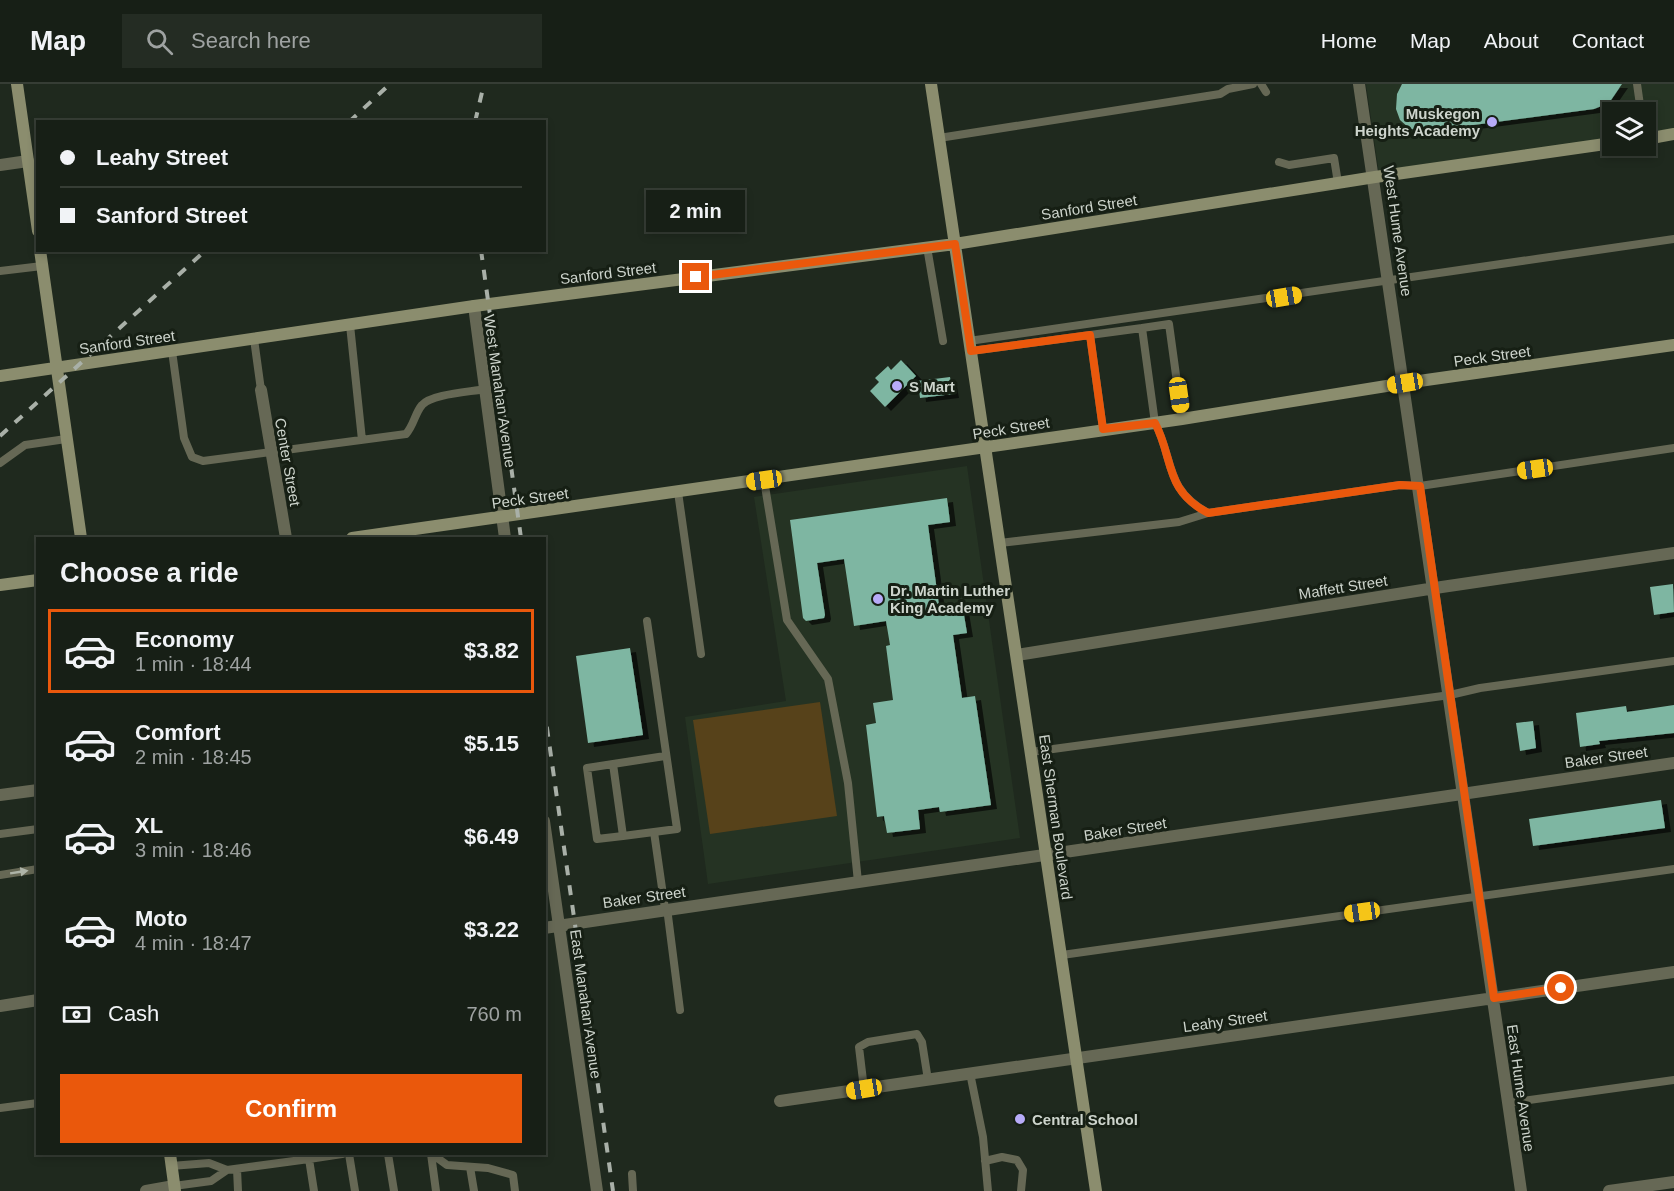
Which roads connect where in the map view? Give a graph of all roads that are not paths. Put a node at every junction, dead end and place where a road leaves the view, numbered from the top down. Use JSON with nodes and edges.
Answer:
{"nodes":[{"id":1,"x":17,"y":84,"type":"edge"},
{"id":2,"x":931,"y":84,"type":"edge"},
{"id":3,"x":1253,"y":84,"type":"edge"},
{"id":4,"x":1359,"y":84,"type":"edge"},
{"id":5,"x":1637,"y":84,"type":"edge"},
{"id":6,"x":1640,"y":102,"type":"edge"},
{"id":7,"x":1674,"y":134,"type":"edge"},
{"id":8,"x":1656,"y":137,"type":"edge"},
{"id":9,"x":939,"y":138,"type":"junction"},
{"id":10,"x":1602,"y":144,"type":"edge"},
{"id":11,"x":28,"y":161,"type":"junction"},
{"id":12,"x":1279,"y":162,"type":"dead end"},
{"id":13,"x":0,"y":165,"type":"edge"},
{"id":14,"x":34,"y":174,"type":"edge"},
{"id":15,"x":1375,"y":177,"type":"junction"},
{"id":16,"x":1338,"y":183,"type":"junction"},
{"id":17,"x":36,"y":202,"type":"edge"},
{"id":18,"x":1674,"y":239,"type":"edge"},
{"id":19,"x":955,"y":244,"type":"junction"},
{"id":20,"x":927,"y":247,"type":"junction"},
{"id":21,"x":40,"y":252,"type":"edge"},
{"id":22,"x":42,"y":266,"type":"junction"},
{"id":23,"x":0,"y":271,"type":"edge"},
{"id":24,"x":1390,"y":281,"type":"junction"},
{"id":25,"x":474,"y":306,"type":"junction"},
{"id":26,"x":350,"y":325,"type":"junction"},
{"id":27,"x":1142,"y":328,"type":"junction"},
{"id":28,"x":1090,"y":335,"type":"junction"},
{"id":29,"x":254,"y":339,"type":"junction"},
{"id":30,"x":943,"y":341,"type":"dead end"},
{"id":31,"x":1674,"y":345,"type":"edge"},
{"id":32,"x":970,"y":346,"type":"junction"},
{"id":33,"x":172,"y":351,"type":"junction"},
{"id":34,"x":57,"y":368,"type":"junction"},
{"id":35,"x":0,"y":376,"type":"edge"},
{"id":36,"x":1405,"y":383,"type":"junction"},
{"id":37,"x":485,"y":389,"type":"junction"},
{"id":38,"x":261,"y":390,"type":"joint"},
{"id":39,"x":1182,"y":419,"type":"junction"},
{"id":40,"x":1155,"y":423,"type":"junction"},
{"id":41,"x":1103,"y":429,"type":"junction"},
{"id":42,"x":66,"y":439,"type":"junction"},
{"id":43,"x":362,"y":440,"type":"junction"},
{"id":44,"x":985,"y":447,"type":"junction"},
{"id":45,"x":1674,"y":448,"type":"edge"},
{"id":46,"x":271,"y":451,"type":"junction"},
{"id":47,"x":0,"y":463,"type":"edge"},
{"id":48,"x":764,"y":480,"type":"junction"},
{"id":49,"x":1420,"y":486,"type":"junction"},
{"id":50,"x":678,"y":492,"type":"junction"},
{"id":51,"x":1208,"y":513,"type":"junction"},
{"id":52,"x":502,"y":517,"type":"junction"},
{"id":53,"x":81,"y":537,"type":"edge"},
{"id":54,"x":286,"y":537,"type":"edge"},
{"id":55,"x":359,"y":537,"type":"edge"},
{"id":56,"x":505,"y":537,"type":"edge"},
{"id":57,"x":1000,"y":543,"type":"junction"},
{"id":58,"x":1674,"y":553,"type":"edge"},
{"id":59,"x":36,"y":579,"type":"edge"},
{"id":60,"x":0,"y":585,"type":"edge"},
{"id":61,"x":1435,"y":588,"type":"junction"},
{"id":62,"x":647,"y":621,"type":"dead end"},
{"id":63,"x":702,"y":654,"type":"dead end"},
{"id":64,"x":1017,"y":655,"type":"junction"},
{"id":65,"x":1674,"y":661,"type":"edge"},
{"id":66,"x":1450,"y":695,"type":"junction"},
{"id":67,"x":1031,"y":752,"type":"junction"},
{"id":68,"x":665,"y":756,"type":"junction"},
{"id":69,"x":1674,"y":763,"type":"edge"},
{"id":70,"x":613,"y":764,"type":"junction"},
{"id":71,"x":36,"y":790,"type":"edge"},
{"id":72,"x":1464,"y":793,"type":"junction"},
{"id":73,"x":0,"y":795,"type":"edge"},
{"id":74,"x":36,"y":829,"type":"edge"},
{"id":75,"x":654,"y":832,"type":"junction"},
{"id":76,"x":0,"y":834,"type":"edge"},
{"id":77,"x":623,"y":836,"type":"junction"},
{"id":78,"x":547,"y":851,"type":"edge"},
{"id":79,"x":1046,"y":856,"type":"junction"},
{"id":80,"x":36,"y":869,"type":"edge"},
{"id":81,"x":1674,"y":869,"type":"edge"},
{"id":82,"x":0,"y":875,"type":"edge"},
{"id":83,"x":858,"y":882,"type":"junction"},
{"id":84,"x":1479,"y":896,"type":"junction"},
{"id":85,"x":666,"y":909,"type":"junction"},
{"id":86,"x":559,"y":925,"type":"junction"},
{"id":87,"x":546,"y":928,"type":"edge"},
{"id":88,"x":1062,"y":955,"type":"junction"},
{"id":89,"x":1674,"y":972,"type":"edge"},
{"id":90,"x":1494,"y":998,"type":"junction"},
{"id":91,"x":36,"y":1000,"type":"edge"},
{"id":92,"x":0,"y":1006,"type":"edge"},
{"id":93,"x":680,"y":1010,"type":"dead end"},
{"id":94,"x":1077,"y":1058,"type":"junction"},
{"id":95,"x":970,"y":1074,"type":"junction"},
{"id":96,"x":928,"y":1080,"type":"junction"},
{"id":97,"x":1674,"y":1080,"type":"edge"},
{"id":98,"x":864,"y":1089,"type":"junction"},
{"id":99,"x":780,"y":1101,"type":"dead end"},
{"id":100,"x":36,"y":1103,"type":"edge"},
{"id":101,"x":1508,"y":1103,"type":"junction"},
{"id":102,"x":0,"y":1108,"type":"edge"},
{"id":103,"x":335,"y":1155,"type":"edge"},
{"id":104,"x":349,"y":1155,"type":"edge"},
{"id":105,"x":388,"y":1155,"type":"edge"},
{"id":106,"x":431,"y":1155,"type":"edge"},
{"id":107,"x":432,"y":1155,"type":"edge"},
{"id":108,"x":309,"y":1159,"type":"junction"},
{"id":109,"x":171,"y":1160,"type":"edge"},
{"id":110,"x":985,"y":1161,"type":"junction"},
{"id":111,"x":471,"y":1167,"type":"junction"},
{"id":112,"x":237,"y":1169,"type":"junction"},
{"id":113,"x":227,"y":1170,"type":"junction"},
{"id":114,"x":632,"y":1174,"type":"dead end"},
{"id":115,"x":1674,"y":1182,"type":"edge"},
{"id":116,"x":174,"y":1189,"type":"edge"},
{"id":117,"x":146,"y":1191,"type":"edge"},
{"id":118,"x":238,"y":1191,"type":"edge"},
{"id":119,"x":314,"y":1191,"type":"edge"},
{"id":120,"x":354,"y":1191,"type":"edge"},
{"id":121,"x":394,"y":1191,"type":"edge"},
{"id":122,"x":436,"y":1191,"type":"edge"},
{"id":123,"x":474,"y":1191,"type":"edge"},
{"id":124,"x":515,"y":1191,"type":"edge"},
{"id":125,"x":597,"y":1191,"type":"edge"},
{"id":126,"x":633,"y":1191,"type":"edge"},
{"id":127,"x":988,"y":1191,"type":"edge"},
{"id":128,"x":1021,"y":1191,"type":"edge"},
{"id":129,"x":1096,"y":1191,"type":"edge"},
{"id":130,"x":1521,"y":1191,"type":"edge"},
{"id":131,"x":1609,"y":1191,"type":"edge"}],
"edges":[{"from":1,"to":11,"type":"street"},
{"from":2,"to":9,"type":"street","name":"East Sherman Boulevard"},
{"from":3,"to":9,"type":"lane"},
{"from":4,"to":15,"type":"street","name":"West Hume Avenue"},
{"from":5,"to":6,"type":"lane"},
{"from":7,"to":8,"type":"street"},
{"from":9,"to":19,"type":"street","name":"East Sherman Boulevard"},
{"from":10,"to":15,"type":"street","name":"Sanford Street"},
{"from":11,"to":13,"type":"street"},
{"from":11,"to":14,"type":"street"},
{"from":12,"to":16,"type":"lane"},
{"from":14,"to":17,"type":"street"},
{"from":15,"to":16,"type":"street","name":"Sanford Street"},
{"from":15,"to":24,"type":"street","name":"West Hume Avenue"},
{"from":16,"to":19,"type":"street","name":"Sanford Street"},
{"from":18,"to":24,"type":"lane"},
{"from":19,"to":20,"type":"street","name":"Sanford Street"},
{"from":19,"to":32,"type":"street","name":"East Sherman Boulevard"},
{"from":20,"to":25,"type":"street","name":"Sanford Street"},
{"from":20,"to":30,"type":"lane"},
{"from":21,"to":22,"type":"street"},
{"from":22,"to":23,"type":"lane"},
{"from":22,"to":34,"type":"street"},
{"from":24,"to":32,"type":"lane"},
{"from":24,"to":36,"type":"street","name":"West Hume Avenue"},
{"from":25,"to":26,"type":"street","name":"Sanford Street"},
{"from":25,"to":37,"type":"street","name":"West Manahan Avenue"},
{"from":26,"to":29,"type":"street","name":"Sanford Street"},
{"from":26,"to":43,"type":"lane"},
{"from":27,"to":28,"type":"lane"},
{"from":27,"to":39,"type":"lane"},
{"from":27,"to":40,"type":"lane"},
{"from":28,"to":32,"type":"lane"},
{"from":28,"to":41,"type":"lane"},
{"from":29,"to":33,"type":"street","name":"Sanford Street"},
{"from":29,"to":38,"type":"lane"},
{"from":31,"to":36,"type":"street","name":"Peck Street"},
{"from":32,"to":44,"type":"street","name":"East Sherman Boulevard"},
{"from":33,"to":34,"type":"street","name":"Sanford Street"},
{"from":33,"to":46,"type":"lane"},
{"from":34,"to":35,"type":"street","name":"Sanford Street"},
{"from":34,"to":42,"type":"street"},
{"from":36,"to":39,"type":"street","name":"Peck Street"},
{"from":36,"to":49,"type":"street","name":"East Hume Avenue"},
{"from":37,"to":43,"type":"lane"},
{"from":37,"to":52,"type":"street","name":"West Manahan Avenue"},
{"from":38,"to":46,"type":"street","name":"Center Street"},
{"from":39,"to":40,"type":"street","name":"Peck Street"},
{"from":40,"to":41,"type":"street","name":"Peck Street"},
{"from":40,"to":51,"type":"lane"},
{"from":41,"to":44,"type":"street","name":"Peck Street"},
{"from":42,"to":47,"type":"lane"},
{"from":42,"to":53,"type":"street"},
{"from":43,"to":46,"type":"lane"},
{"from":44,"to":48,"type":"street","name":"Peck Street"},
{"from":44,"to":57,"type":"street","name":"East Sherman Boulevard"},
{"from":45,"to":49,"type":"lane"},
{"from":46,"to":54,"type":"street","name":"Center Street"},
{"from":48,"to":50,"type":"street","name":"Peck Street"},
{"from":48,"to":83,"type":"lane"},
{"from":49,"to":51,"type":"lane"},
{"from":49,"to":61,"type":"street","name":"East Hume Avenue"},
{"from":50,"to":52,"type":"street","name":"Peck Street"},
{"from":50,"to":63,"type":"lane"},
{"from":51,"to":57,"type":"lane"},
{"from":52,"to":55,"type":"street","name":"Peck Street"},
{"from":52,"to":56,"type":"street"},
{"from":57,"to":64,"type":"street","name":"East Sherman Boulevard"},
{"from":58,"to":61,"type":"street","name":"Maffett Street"},
{"from":59,"to":60,"type":"street"},
{"from":61,"to":64,"type":"street","name":"Maffett Street"},
{"from":61,"to":66,"type":"street","name":"East Hume Avenue"},
{"from":62,"to":68,"type":"lane"},
{"from":64,"to":67,"type":"street","name":"East Sherman Boulevard"},
{"from":65,"to":66,"type":"lane"},
{"from":66,"to":67,"type":"lane"},
{"from":66,"to":72,"type":"street","name":"East Hume Avenue"},
{"from":67,"to":79,"type":"street","name":"East Sherman Boulevard"},
{"from":68,"to":70,"type":"lane"},
{"from":68,"to":75,"type":"lane"},
{"from":69,"to":72,"type":"street","name":"Baker Street"},
{"from":70,"to":77,"type":"lane"},
{"from":70,"to":77,"type":"lane"},
{"from":71,"to":73,"type":"street"},
{"from":72,"to":79,"type":"street","name":"Baker Street"},
{"from":72,"to":84,"type":"street","name":"East Hume Avenue"},
{"from":74,"to":76,"type":"lane"},
{"from":75,"to":77,"type":"lane"},
{"from":75,"to":85,"type":"lane"},
{"from":78,"to":86,"type":"street","name":"East Manahan Avenue"},
{"from":79,"to":83,"type":"street","name":"Baker Street"},
{"from":79,"to":88,"type":"street","name":"East Sherman Boulevard"},
{"from":82,"to":80,"type":"lane","one_way":true},
{"from":81,"to":84,"type":"lane"},
{"from":83,"to":85,"type":"street","name":"Baker Street"},
{"from":84,"to":88,"type":"lane"},
{"from":84,"to":90,"type":"street","name":"East Hume Avenue"},
{"from":85,"to":86,"type":"street","name":"Baker Street"},
{"from":85,"to":93,"type":"lane"},
{"from":86,"to":87,"type":"street","name":"Baker Street"},
{"from":86,"to":125,"type":"street","name":"East Manahan Avenue"},
{"from":88,"to":94,"type":"street","name":"East Sherman Boulevard"},
{"from":89,"to":90,"type":"street","name":"Leahy Street"},
{"from":90,"to":94,"type":"street","name":"Leahy Street"},
{"from":90,"to":101,"type":"street","name":"East Hume Avenue"},
{"from":91,"to":92,"type":"street"},
{"from":94,"to":95,"type":"street","name":"Leahy Street"},
{"from":94,"to":129,"type":"street","name":"East Sherman Boulevard"},
{"from":95,"to":96,"type":"street","name":"Leahy Street"},
{"from":95,"to":110,"type":"lane"},
{"from":96,"to":98,"type":"street","name":"Leahy Street"},
{"from":96,"to":98,"type":"lane"},
{"from":97,"to":101,"type":"lane"},
{"from":98,"to":99,"type":"street","name":"Leahy Street"},
{"from":100,"to":102,"type":"lane"},
{"from":101,"to":130,"type":"street","name":"East Hume Avenue"},
{"from":103,"to":108,"type":"lane"},
{"from":104,"to":120,"type":"lane"},
{"from":105,"to":121,"type":"lane"},
{"from":106,"to":122,"type":"lane"},
{"from":107,"to":111,"type":"lane"},
{"from":108,"to":112,"type":"lane"},
{"from":108,"to":119,"type":"lane"},
{"from":109,"to":113,"type":"lane"},
{"from":109,"to":116,"type":"street"},
{"from":110,"to":127,"type":"lane"},
{"from":110,"to":128,"type":"lane"},
{"from":111,"to":123,"type":"lane"},
{"from":111,"to":124,"type":"lane"},
{"from":112,"to":113,"type":"lane"},
{"from":112,"to":118,"type":"lane"},
{"from":113,"to":116,"type":"lane"},
{"from":114,"to":126,"type":"lane"},
{"from":115,"to":131,"type":"street"},
{"from":116,"to":117,"type":"street"}]}
